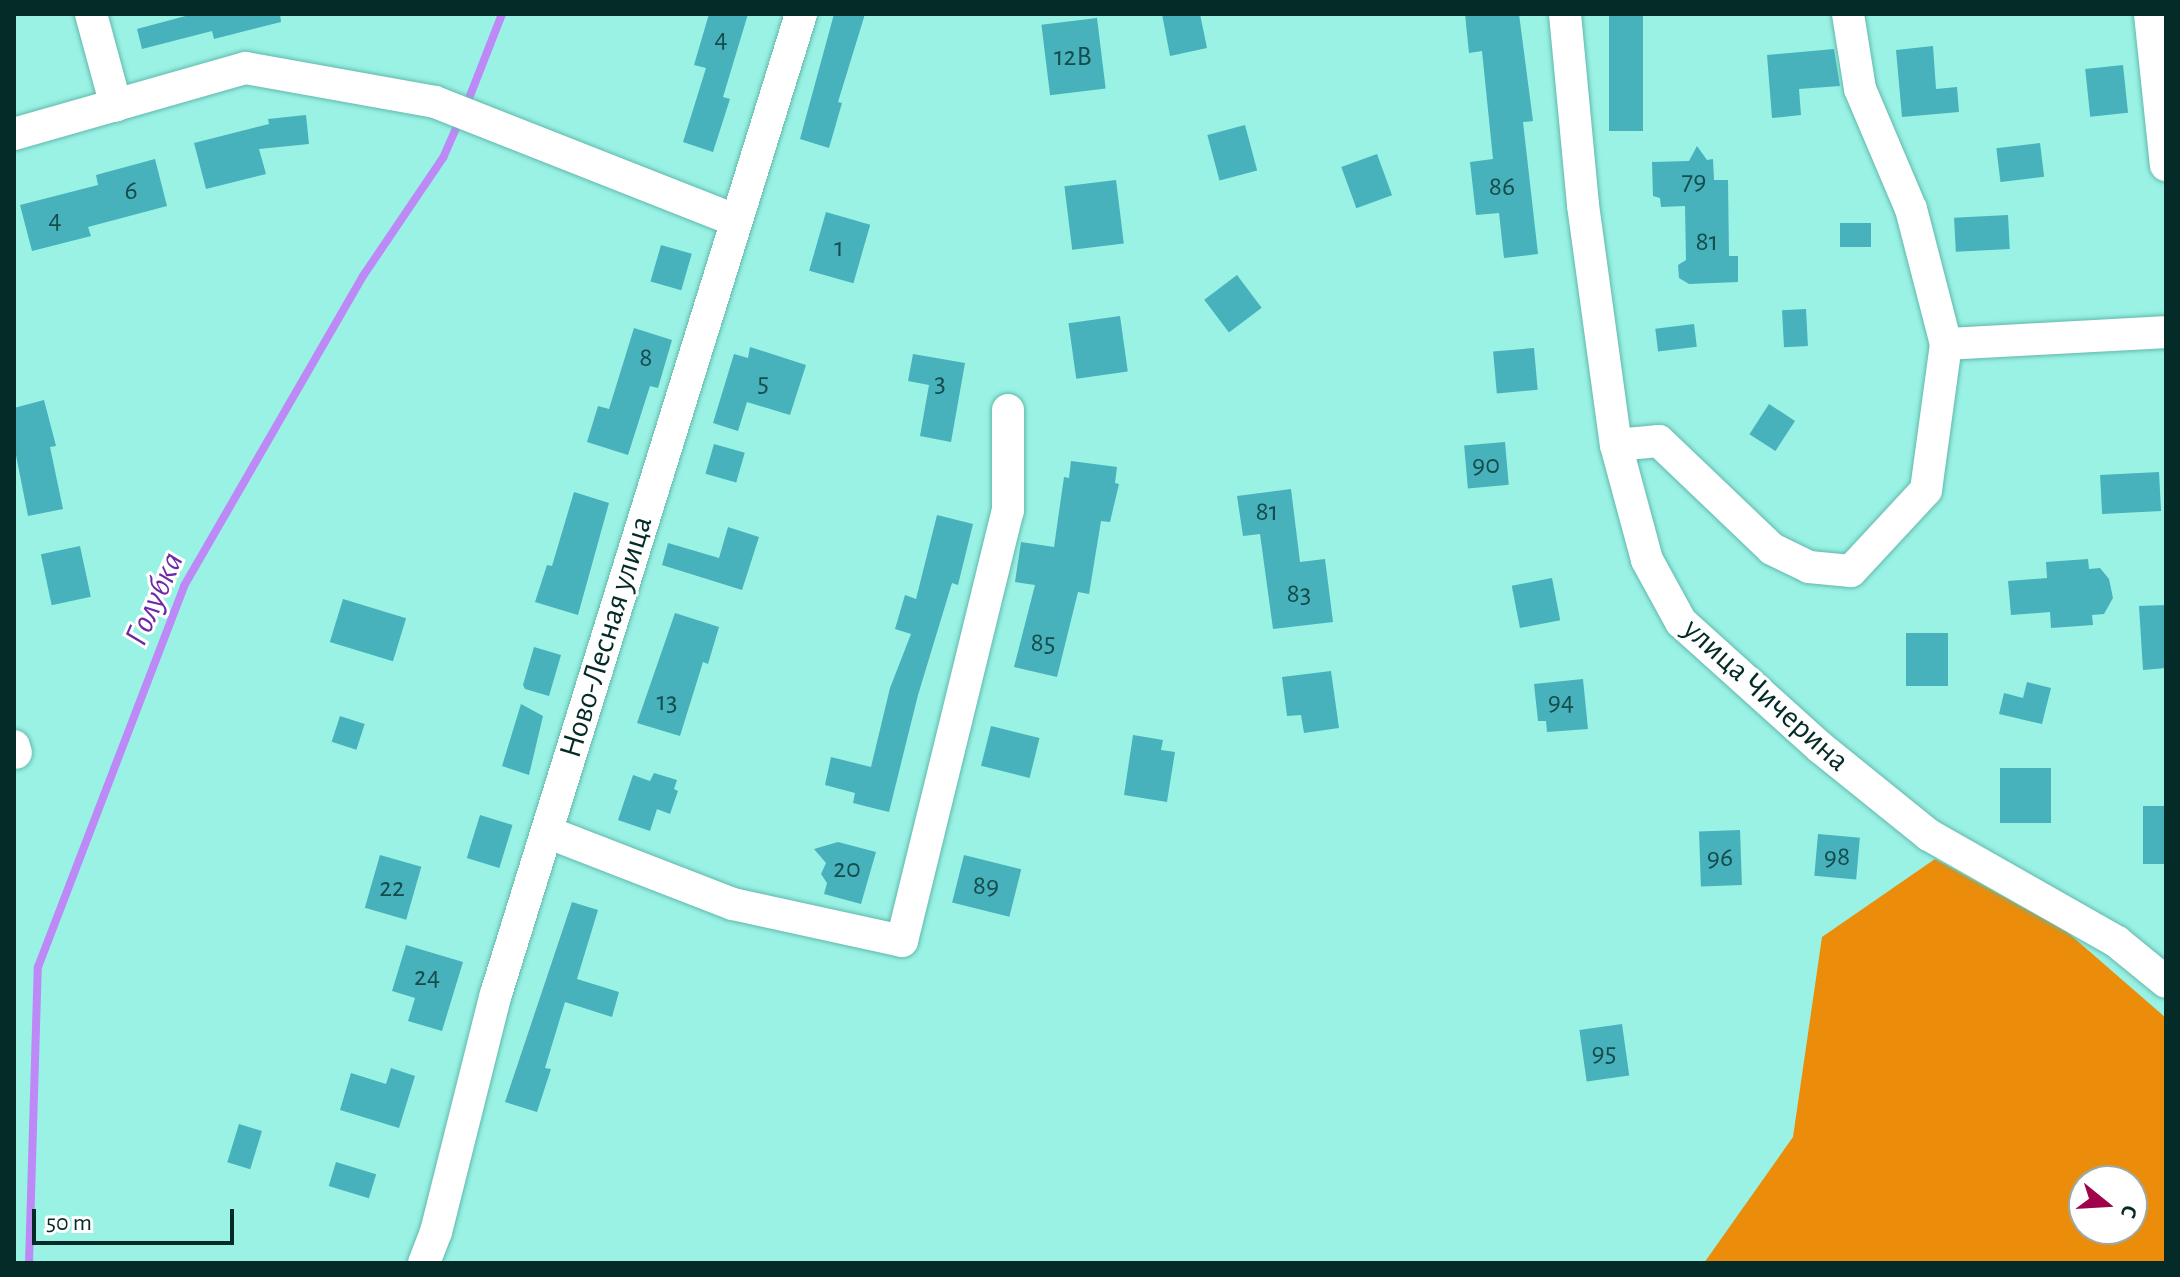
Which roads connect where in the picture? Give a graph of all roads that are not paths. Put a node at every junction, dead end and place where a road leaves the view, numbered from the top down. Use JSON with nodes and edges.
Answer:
{"nodes":[{"id":1,"x":91,"y":14,"type":"edge"},
{"id":2,"x":801,"y":14,"type":"edge"},
{"id":3,"x":1565,"y":14,"type":"edge"},
{"id":4,"x":1848,"y":14,"type":"edge"},
{"id":5,"x":2150,"y":14,"type":"edge"},
{"id":6,"x":116,"y":106,"type":"junction"},
{"id":7,"x":14,"y":134,"type":"edge"},
{"id":8,"x":2166,"y":165,"type":"edge"},
{"id":9,"x":734,"y":220,"type":"junction"},
{"id":10,"x":2166,"y":332,"type":"edge"},
{"id":11,"x":1946,"y":344,"type":"junction"},
{"id":12,"x":1008,"y":410,"type":"dead end"},
{"id":13,"x":1616,"y":445,"type":"junction"},
{"id":14,"x":547,"y":832,"type":"junction"},
{"id":15,"x":2166,"y":982,"type":"edge"},
{"id":16,"x":424,"y":1263,"type":"edge"}],
"edges":[{"from":1,"to":6,"type":"street"},
{"from":2,"to":9,"type":"street","name":"Ново-Лесная улица"},
{"from":3,"to":13,"type":"street","name":"улица Чичерина"},
{"from":4,"to":11,"type":"street"},
{"from":5,"to":8,"type":"street"},
{"from":6,"to":7,"type":"street"},
{"from":6,"to":9,"type":"street"},
{"from":9,"to":14,"type":"street","name":"Ново-Лесная улица"},
{"from":10,"to":11,"type":"street"},
{"from":11,"to":13,"type":"street"},
{"from":12,"to":14,"type":"street"},
{"from":13,"to":15,"type":"street","name":"улица Чичерина"},
{"from":14,"to":16,"type":"street","name":"Ново-Лесная улица"}]}
